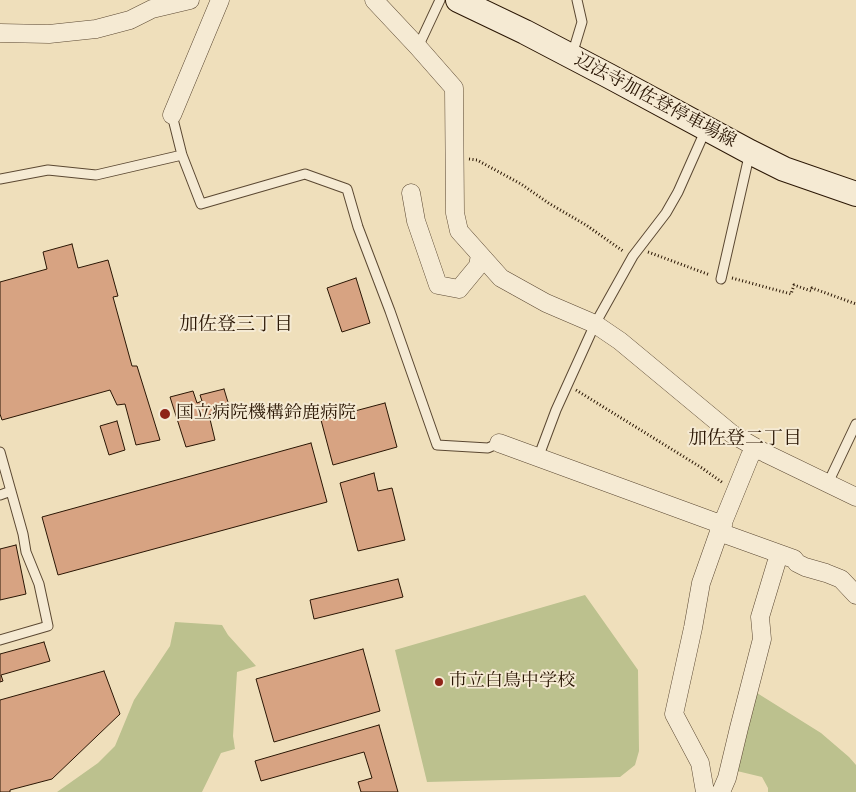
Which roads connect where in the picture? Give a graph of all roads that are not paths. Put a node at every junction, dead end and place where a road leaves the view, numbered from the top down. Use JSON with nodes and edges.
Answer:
{"nodes":[{"id":1,"x":190,"y":0,"type":"edge"},
{"id":2,"x":220,"y":0,"type":"edge"},
{"id":3,"x":374,"y":0,"type":"edge"},
{"id":4,"x":440,"y":0,"type":"edge"},
{"id":5,"x":458,"y":0,"type":"edge"},
{"id":6,"x":577,"y":0,"type":"edge"},
{"id":7,"x":0,"y":33,"type":"edge"},
{"id":8,"x":418,"y":47,"type":"junction"},
{"id":9,"x":572,"y":57,"type":"junction"},
{"id":10,"x":172,"y":115,"type":"joint"},
{"id":11,"x":706,"y":129,"type":"junction"},
{"id":12,"x":750,"y":152,"type":"junction"},
{"id":13,"x":182,"y":155,"type":"junction"},
{"id":14,"x":0,"y":179,"type":"edge"},
{"id":15,"x":411,"y":193,"type":"dead end"},
{"id":16,"x":856,"y":194,"type":"edge"},
{"id":17,"x":480,"y":255,"type":"junction"},
{"id":18,"x":721,"y":277,"type":"road end"},
{"id":19,"x":595,"y":324,"type":"junction"},
{"id":20,"x":856,"y":424,"type":"edge"},
{"id":21,"x":499,"y":444,"type":"joint"},
{"id":22,"x":757,"y":448,"type":"junction"},
{"id":23,"x":0,"y":452,"type":"edge"},
{"id":24,"x":538,"y":458,"type":"junction"},
{"id":25,"x":828,"y":482,"type":"junction"},
{"id":26,"x":11,"y":491,"type":"junction"},
{"id":27,"x":0,"y":495,"type":"edge"},
{"id":28,"x":856,"y":497,"type":"edge"},
{"id":29,"x":721,"y":528,"type":"junction"},
{"id":30,"x":779,"y":554,"type":"junction"},
{"id":31,"x":856,"y":595,"type":"edge"},
{"id":32,"x":0,"y":640,"type":"edge"},
{"id":33,"x":705,"y":792,"type":"edge"},
{"id":34,"x":721,"y":792,"type":"edge"}],
"edges":[{"from":1,"to":7,"type":"street"},
{"from":2,"to":10,"type":"street"},
{"from":3,"to":8,"type":"street"},
{"from":4,"to":8,"type":"lane"},
{"from":5,"to":9,"type":"main road","name":"辺法寺加佐登停車場線"},
{"from":6,"to":9,"type":"lane"},
{"from":8,"to":17,"type":"street"},
{"from":9,"to":11,"type":"main road","name":"辺法寺加佐登停車場線"},
{"from":10,"to":13,"type":"lane"},
{"from":11,"to":12,"type":"main road","name":"辺法寺加佐登停車場線"},
{"from":11,"to":19,"type":"lane"},
{"from":12,"to":16,"type":"main road","name":"辺法寺加佐登停車場線"},
{"from":12,"to":18,"type":"lane"},
{"from":13,"to":14,"type":"lane"},
{"from":13,"to":21,"type":"lane"},
{"from":15,"to":17,"type":"street"},
{"from":17,"to":19,"type":"street"},
{"from":19,"to":22,"type":"street"},
{"from":19,"to":24,"type":"lane"},
{"from":20,"to":25,"type":"lane"},
{"from":21,"to":24,"type":"street"},
{"from":22,"to":25,"type":"street"},
{"from":22,"to":29,"type":"street"},
{"from":23,"to":26,"type":"lane"},
{"from":24,"to":29,"type":"street"},
{"from":25,"to":28,"type":"street"},
{"from":26,"to":27,"type":"lane"},
{"from":26,"to":32,"type":"lane"},
{"from":29,"to":30,"type":"street"},
{"from":29,"to":33,"type":"street"},
{"from":30,"to":31,"type":"street"},
{"from":30,"to":34,"type":"street"}]}
